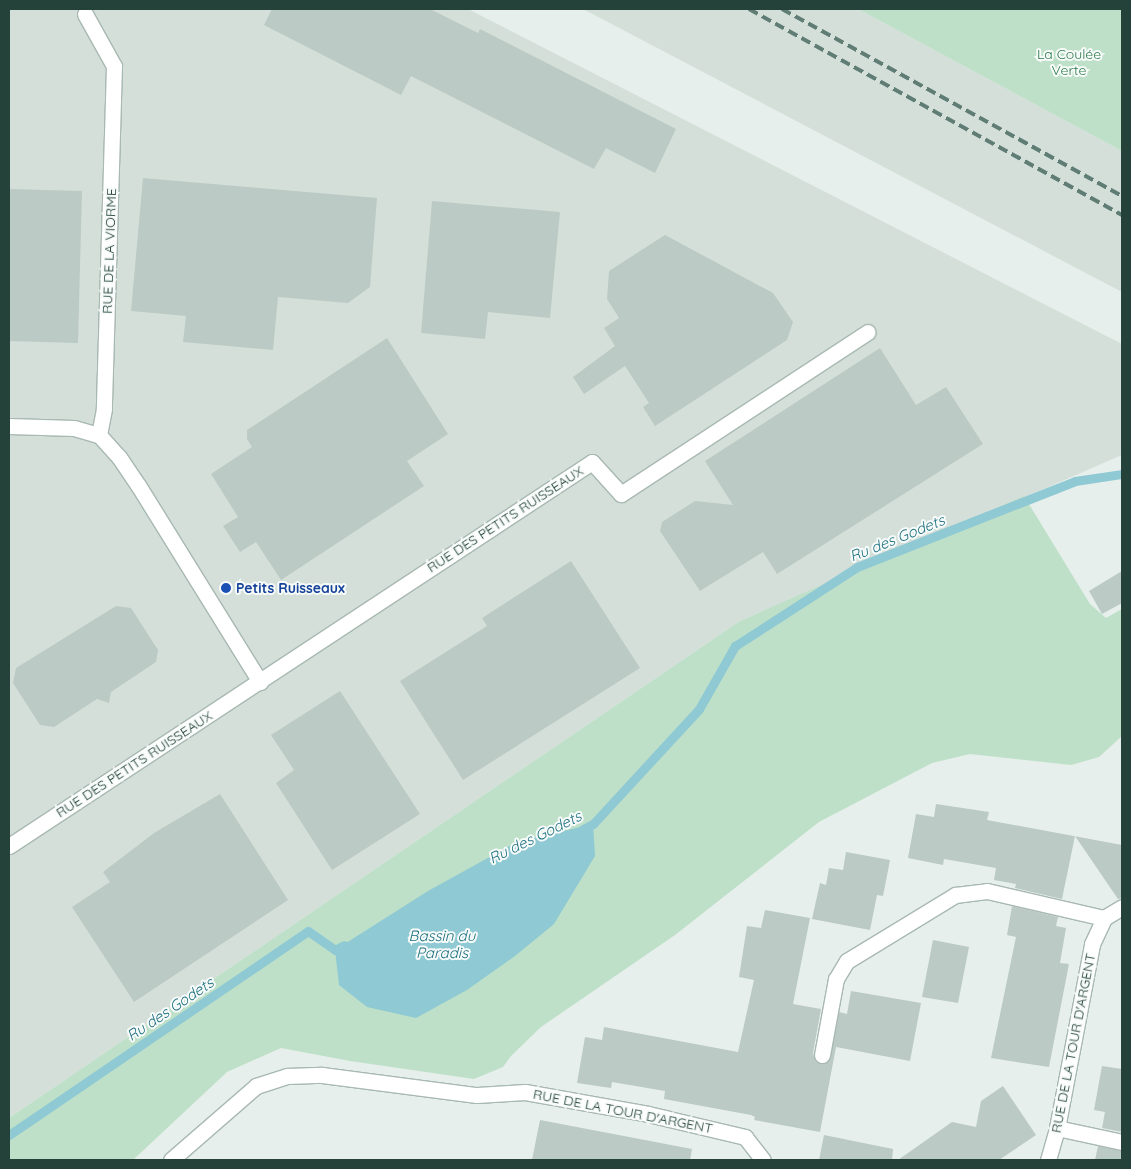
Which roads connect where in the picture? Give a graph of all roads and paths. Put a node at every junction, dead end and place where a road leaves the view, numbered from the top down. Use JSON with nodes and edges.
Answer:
{"nodes":[{"id":1,"x":85,"y":14,"type":"dead end"},
{"id":2,"x":868,"y":332,"type":"dead end"},
{"id":3,"x":9,"y":426,"type":"edge"},
{"id":4,"x":100,"y":435,"type":"junction"},
{"id":5,"x":260,"y":682,"type":"junction"},
{"id":6,"x":9,"y":846,"type":"edge"},
{"id":7,"x":1122,"y":907,"type":"edge"},
{"id":8,"x":1104,"y":918,"type":"junction"},
{"id":9,"x":822,"y":1055,"type":"dead end"},
{"id":10,"x":1058,"y":1128,"type":"junction"},
{"id":11,"x":1122,"y":1142,"type":"edge"},
{"id":12,"x":171,"y":1160,"type":"edge"},
{"id":13,"x":764,"y":1160,"type":"edge"},
{"id":14,"x":1048,"y":1160,"type":"edge"}],
"edges":[{"from":1,"to":4,"type":"street","name":"RUE DE LA VIORME"},
{"from":2,"to":5,"type":"street","name":"RUE DES PETITS RUISSEAUX"},
{"from":3,"to":4,"type":"street"},
{"from":4,"to":5,"type":"street"},
{"from":5,"to":6,"type":"street","name":"RUE DES PETITS RUISSEAUX"},
{"from":7,"to":8,"type":"street"},
{"from":8,"to":9,"type":"street"},
{"from":8,"to":10,"type":"street","name":"RUE DE LA TOUR D'ARGENT"},
{"from":10,"to":11,"type":"street"},
{"from":10,"to":14,"type":"street","name":"RUE DE LA TOUR D'ARGENT"},
{"from":12,"to":13,"type":"street","name":"RUE DE LA TOUR D'ARGENT"}]}
